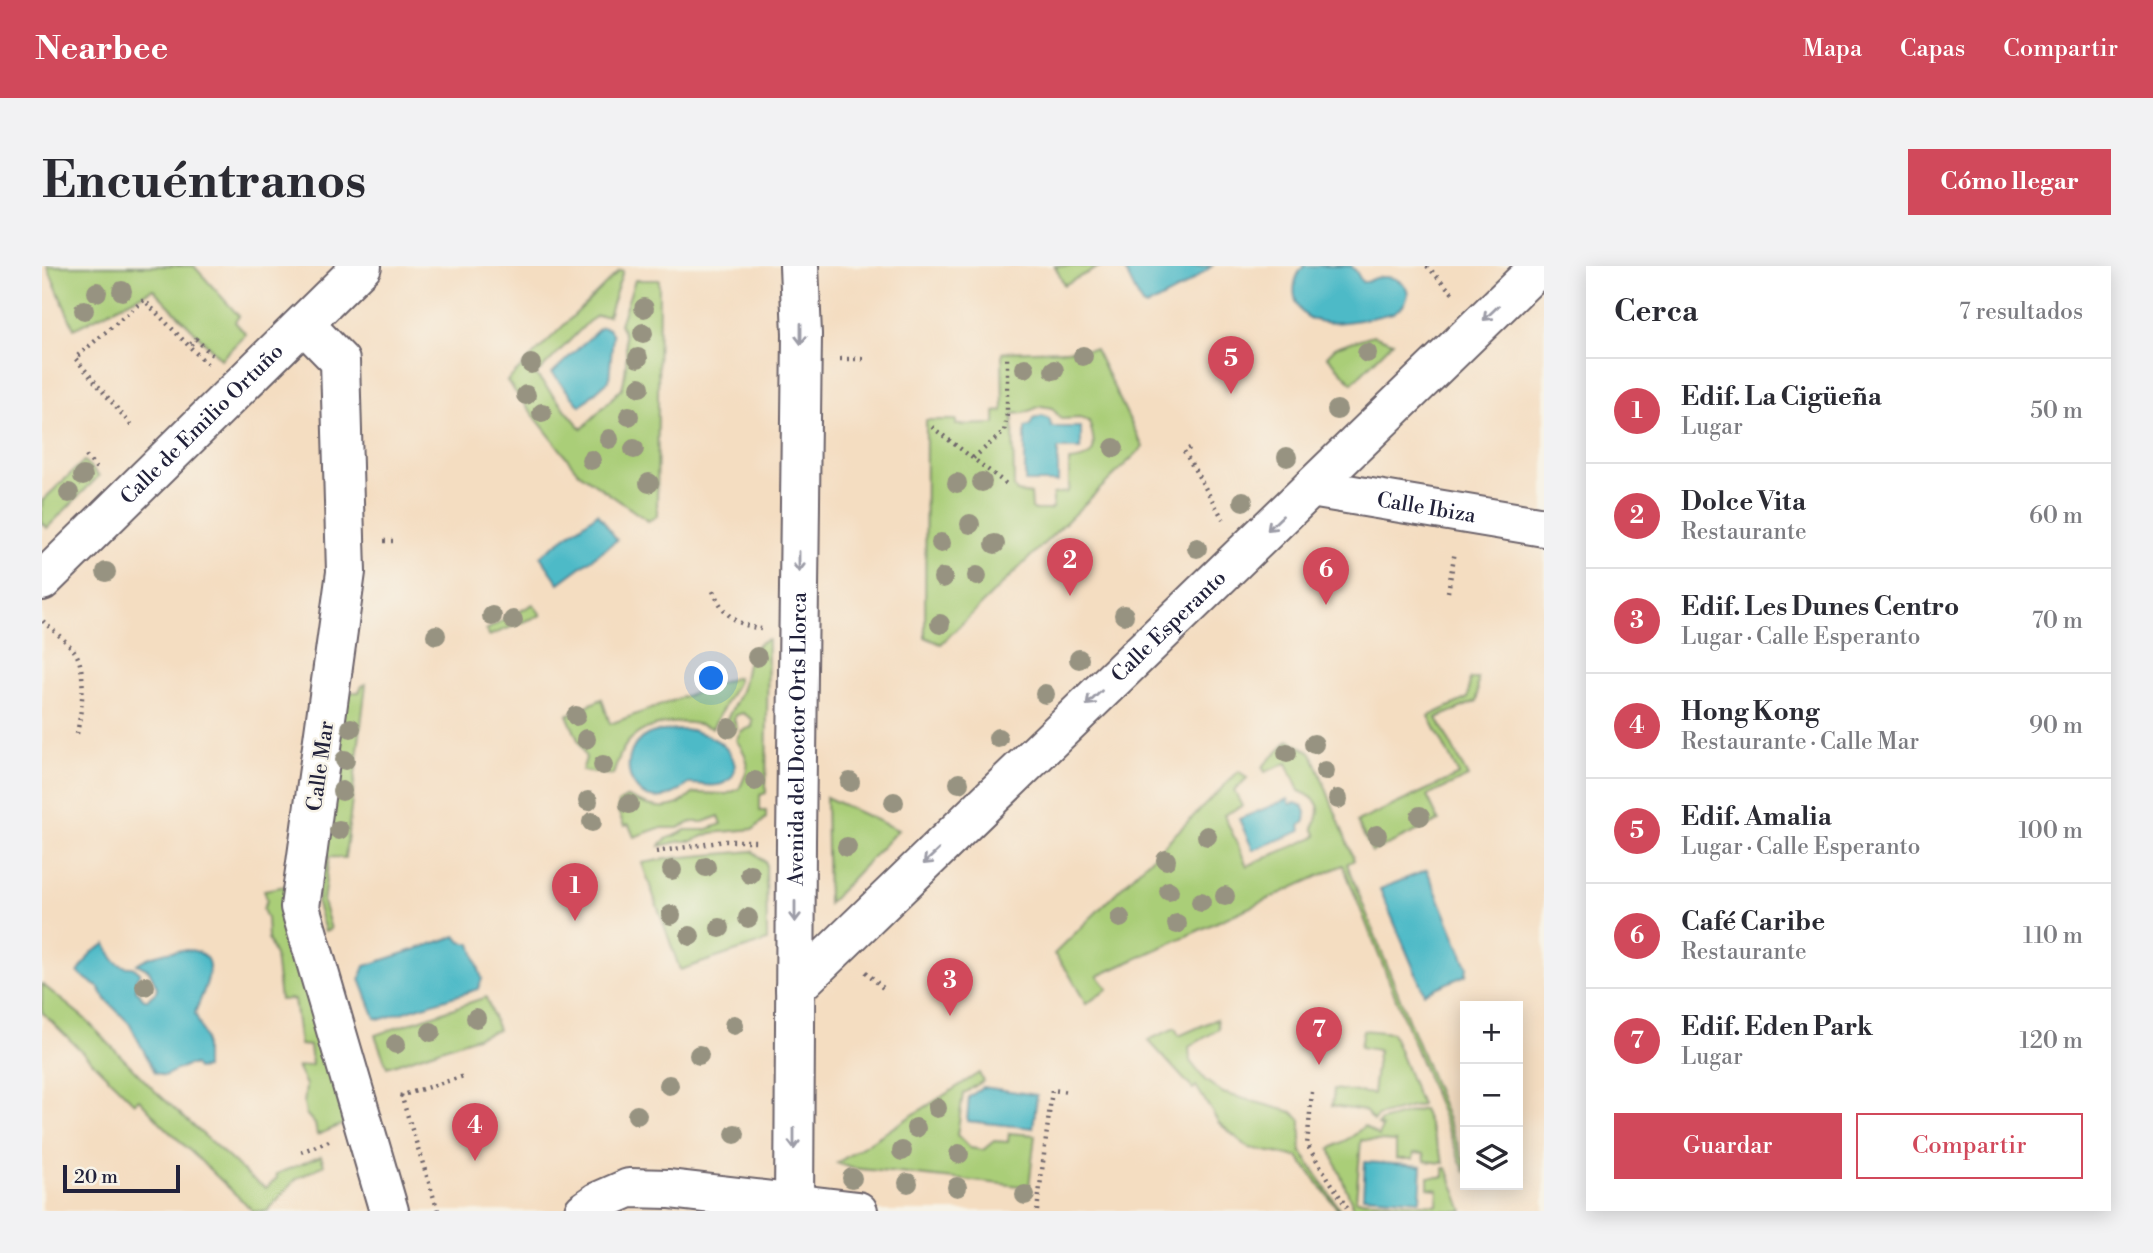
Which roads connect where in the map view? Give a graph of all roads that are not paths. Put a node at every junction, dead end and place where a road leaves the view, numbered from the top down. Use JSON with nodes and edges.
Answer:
{"nodes":[{"id":1,"x":362,"y":266,"type":"edge"},
{"id":2,"x":799,"y":266,"type":"edge"},
{"id":3,"x":1540,"y":266,"type":"edge"},
{"id":4,"x":304,"y":324,"type":"junction"},
{"id":5,"x":1311,"y":488,"type":"junction"},
{"id":6,"x":1544,"y":527,"type":"edge"},
{"id":7,"x":42,"y":581,"type":"edge"},
{"id":8,"x":795,"y":988,"type":"junction"},
{"id":9,"x":794,"y":1207,"type":"edge"},
{"id":10,"x":389,"y":1211,"type":"edge"},
{"id":11,"x":584,"y":1211,"type":"edge"},
{"id":12,"x":858,"y":1211,"type":"edge"}],
"edges":[{"from":1,"to":4,"type":"street","name":"Calle de Emilio Ortuño"},
{"from":2,"to":8,"type":"street","name":"Avenida del Doctor Orts Llorca","one_way":true},
{"from":3,"to":5,"type":"street","name":"Calle Esperanto","one_way":true},
{"from":4,"to":7,"type":"street","name":"Calle de Emilio Ortuño"},
{"from":4,"to":10,"type":"street","name":"Calle Mar"},
{"from":5,"to":6,"type":"street","name":"Calle Ibiza"},
{"from":5,"to":8,"type":"street","name":"Calle Esperanto","one_way":true},
{"from":8,"to":9,"type":"street","name":"Avenida del Doctor Orts Llorca","one_way":true},
{"from":9,"to":11,"type":"street"},
{"from":9,"to":12,"type":"street"}]}
